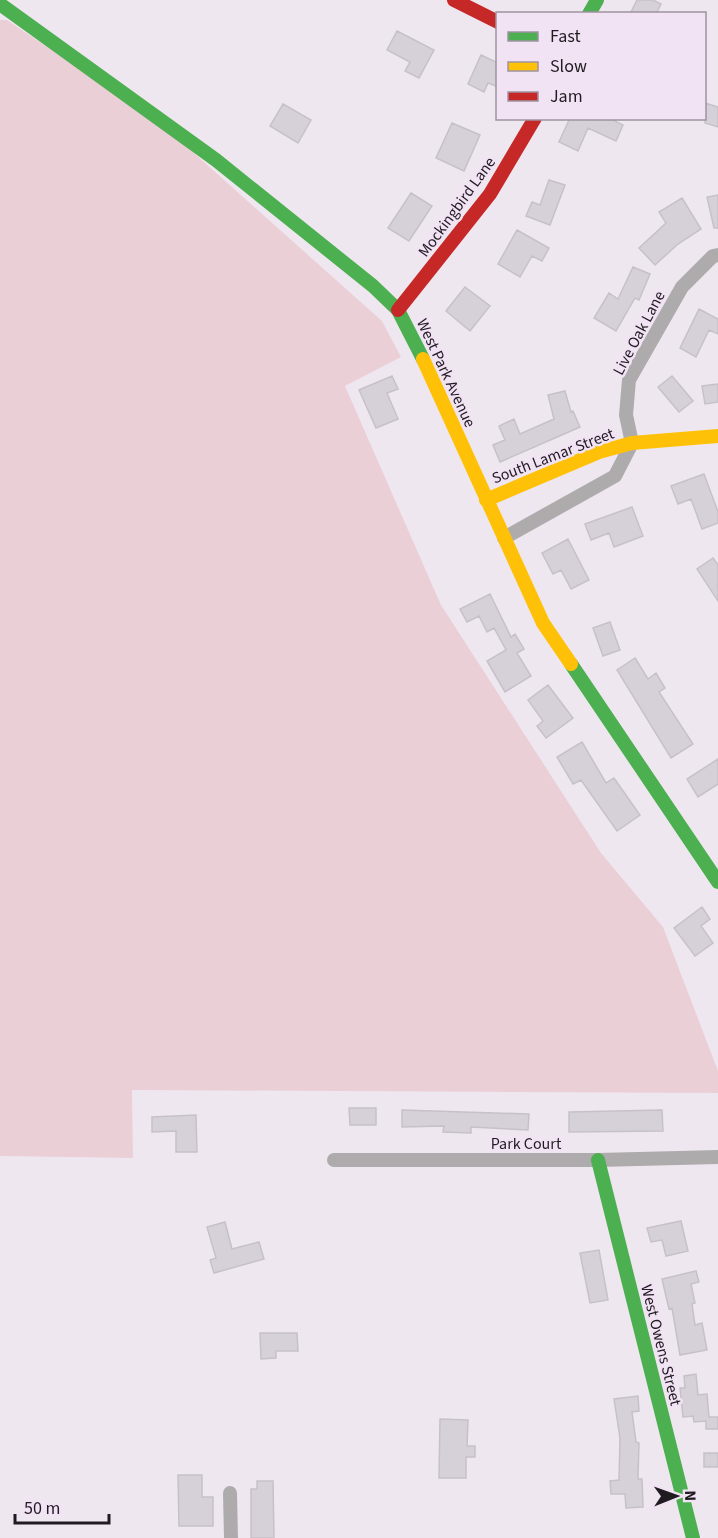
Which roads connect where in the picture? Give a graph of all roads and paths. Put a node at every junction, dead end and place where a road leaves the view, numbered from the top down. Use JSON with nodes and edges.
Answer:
{"nodes":[{"id":1,"x":454,"y":0,"type":"edge"},
{"id":2,"x":0,"y":4,"type":"edge"},
{"id":3,"x":496,"y":21,"type":"edge"},
{"id":4,"x":534,"y":120,"type":"edge"},
{"id":5,"x":718,"y":255,"type":"edge"},
{"id":6,"x":398,"y":310,"type":"junction"},
{"id":7,"x":718,"y":436,"type":"edge"},
{"id":8,"x":633,"y":444,"type":"junction"},
{"id":9,"x":486,"y":500,"type":"junction"},
{"id":10,"x":504,"y":538,"type":"junction"},
{"id":11,"x":718,"y":882,"type":"edge"},
{"id":12,"x":718,"y":1157,"type":"edge"},
{"id":13,"x":334,"y":1160,"type":"dead end"},
{"id":14,"x":598,"y":1160,"type":"junction"},
{"id":15,"x":230,"y":1493,"type":"dead end"},
{"id":16,"x":231,"y":1538,"type":"edge"},
{"id":17,"x":693,"y":1538,"type":"edge"}],
"edges":[{"from":1,"to":3,"type":"street"},
{"from":2,"to":6,"type":"street","name":"West Park Avenue"},
{"from":4,"to":6,"type":"street","name":"Mockingbird Lane"},
{"from":5,"to":8,"type":"street","name":"Live Oak Lane"},
{"from":6,"to":9,"type":"street","name":"West Park Avenue"},
{"from":7,"to":8,"type":"street","name":"South Lamar Street"},
{"from":8,"to":9,"type":"street","name":"South Lamar Street"},
{"from":8,"to":10,"type":"street","name":"South Lamar Street"},
{"from":9,"to":10,"type":"street","name":"West Park Avenue"},
{"from":10,"to":11,"type":"street","name":"West Park Avenue"},
{"from":12,"to":14,"type":"street","name":"Park Court"},
{"from":13,"to":14,"type":"street","name":"Park Court"},
{"from":14,"to":17,"type":"street","name":"West Owens Street"},
{"from":15,"to":16,"type":"street"}]}
